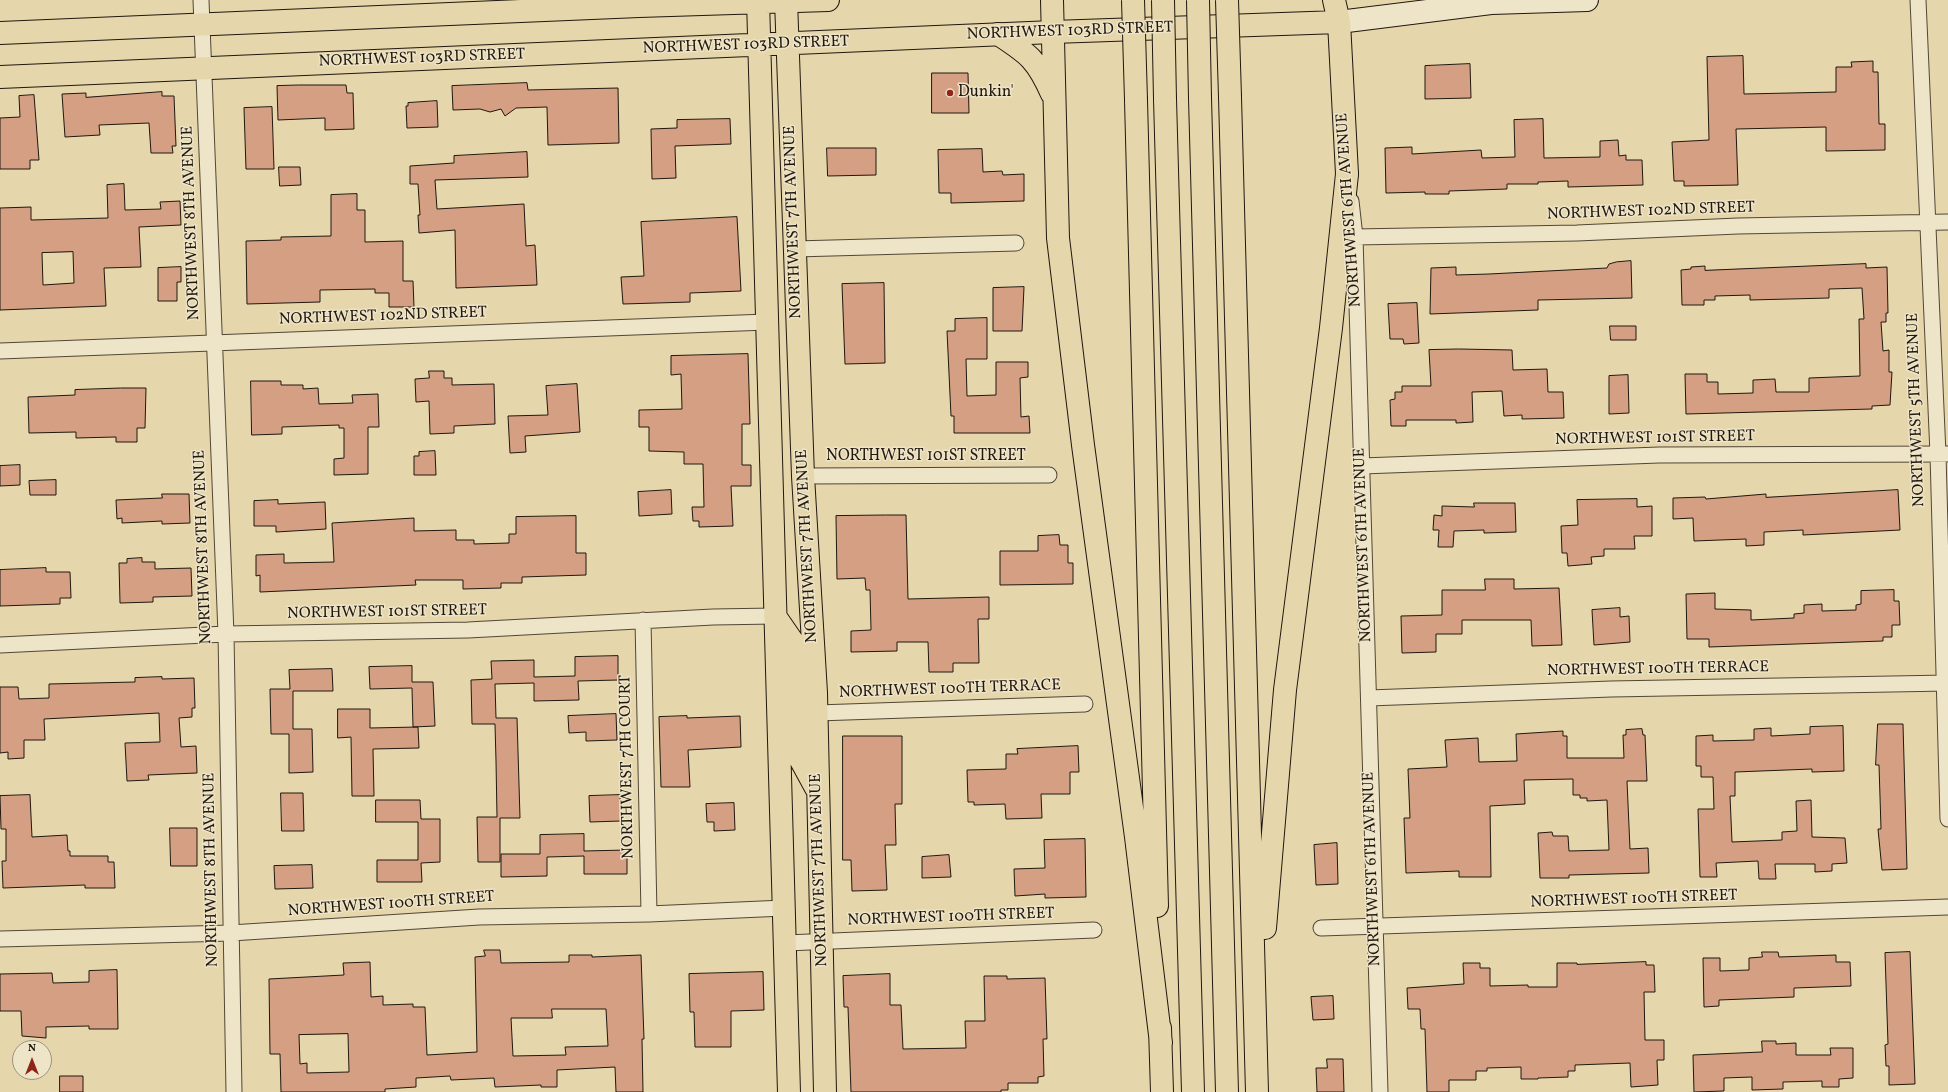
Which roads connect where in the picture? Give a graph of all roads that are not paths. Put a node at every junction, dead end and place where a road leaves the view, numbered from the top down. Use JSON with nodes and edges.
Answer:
{"nodes":[{"id":1,"x":201,"y":0,"type":"edge"},
{"id":2,"x":828,"y":0,"type":"edge"},
{"id":3,"x":1052,"y":0,"type":"edge"},
{"id":4,"x":1133,"y":0,"type":"edge"},
{"id":5,"x":1162,"y":0,"type":"edge"},
{"id":6,"x":1198,"y":0,"type":"edge"},
{"id":7,"x":1227,"y":0,"type":"edge"},
{"id":8,"x":1334,"y":0,"type":"edge"},
{"id":9,"x":1587,"y":0,"type":"edge"},
{"id":10,"x":1918,"y":0,"type":"edge"},
{"id":11,"x":758,"y":1,"type":"edge"},
{"id":12,"x":786,"y":1,"type":"edge"},
{"id":13,"x":1488,"y":1,"type":"edge"},
{"id":14,"x":1339,"y":22,"type":"junction"},
{"id":15,"x":202,"y":25,"type":"junction"},
{"id":16,"x":1053,"y":32,"type":"junction"},
{"id":17,"x":0,"y":33,"type":"edge"},
{"id":18,"x":998,"y":34,"type":"junction"},
{"id":19,"x":788,"y":44,"type":"junction"},
{"id":20,"x":760,"y":45,"type":"junction"},
{"id":21,"x":204,"y":68,"type":"junction"},
{"id":22,"x":0,"y":77,"type":"edge"},
{"id":23,"x":1056,"y":103,"type":"junction"},
{"id":24,"x":1347,"y":174,"type":"junction"},
{"id":25,"x":1948,"y":222,"type":"edge"},
{"id":26,"x":1928,"y":223,"type":"junction"},
{"id":27,"x":1355,"y":237,"type":"junction"},
{"id":28,"x":1016,"y":243,"type":"dead end"},
{"id":29,"x":795,"y":249,"type":"junction"},
{"id":30,"x":767,"y":322,"type":"junction"},
{"id":31,"x":214,"y":342,"type":"junction"},
{"id":32,"x":0,"y":351,"type":"edge"},
{"id":33,"x":1943,"y":454,"type":"edge"},
{"id":34,"x":1362,"y":466,"type":"junction"},
{"id":35,"x":1049,"y":474,"type":"dead end"},
{"id":36,"x":804,"y":476,"type":"junction"},
{"id":37,"x":775,"y":616,"type":"junction"},
{"id":38,"x":642,"y":620,"type":"junction"},
{"id":39,"x":226,"y":634,"type":"junction"},
{"id":40,"x":0,"y":645,"type":"edge"},
{"id":41,"x":1946,"y":683,"type":"edge"},
{"id":42,"x":1368,"y":698,"type":"junction"},
{"id":43,"x":1085,"y":704,"type":"dead end"},
{"id":44,"x":816,"y":713,"type":"junction"},
{"id":45,"x":817,"y":789,"type":"junction"},
{"id":46,"x":1948,"y":819,"type":"edge"},
{"id":47,"x":1948,"y":907,"type":"edge"},
{"id":48,"x":784,"y":908,"type":"junction"},
{"id":49,"x":649,"y":914,"type":"junction"},
{"id":50,"x":1374,"y":927,"type":"junction"},
{"id":51,"x":1322,"y":928,"type":"dead end"},
{"id":52,"x":1094,"y":930,"type":"dead end"},
{"id":53,"x":231,"y":933,"type":"junction"},
{"id":54,"x":0,"y":939,"type":"edge"},
{"id":55,"x":823,"y":941,"type":"junction"},
{"id":56,"x":786,"y":943,"type":"junction"},
{"id":57,"x":1256,"y":1039,"type":"junction"},
{"id":58,"x":1161,"y":1043,"type":"junction"},
{"id":59,"x":234,"y":1092,"type":"edge"},
{"id":60,"x":789,"y":1092,"type":"edge"},
{"id":61,"x":825,"y":1092,"type":"edge"},
{"id":62,"x":1162,"y":1092,"type":"edge"},
{"id":63,"x":1193,"y":1092,"type":"edge"},
{"id":64,"x":1227,"y":1092,"type":"edge"},
{"id":65,"x":1257,"y":1092,"type":"edge"},
{"id":66,"x":1380,"y":1092,"type":"edge"}],
"edges":[{"from":1,"to":15,"type":"street","name":"NORTHWEST 8TH AVENUE"},
{"from":2,"to":12,"type":"main road"},
{"from":3,"to":16,"type":"main road"},
{"from":4,"to":58,"type":"main road","bridge":true},
{"from":5,"to":63,"type":"main road","bridge":true},
{"from":6,"to":64,"type":"main road","bridge":true},
{"from":7,"to":57,"type":"main road","bridge":true},
{"from":8,"to":14,"type":"main road","name":"NORTHWEST 6TH AVENUE"},
{"from":9,"to":13,"type":"main road","name":"NORTHWEST 103RD STREET"},
{"from":10,"to":26,"type":"street","name":"NORTHWEST 5TH AVENUE"},
{"from":11,"to":12,"type":"main road"},
{"from":11,"to":15,"type":"main road"},
{"from":11,"to":20,"type":"main road","name":"NORTHWEST 7TH AVENUE"},
{"from":12,"to":19,"type":"main road","name":"NORTHWEST 7TH AVENUE"},
{"from":13,"to":14,"type":"main road","name":"NORTHWEST 103RD STREET"},
{"from":14,"to":16,"type":"main road","name":"NORTHWEST 103RD STREET"},
{"from":14,"to":24,"type":"main road","name":"NORTHWEST 6TH AVENUE"},
{"from":15,"to":17,"type":"main road"},
{"from":15,"to":21,"type":"street","name":"NORTHWEST 8TH AVENUE"},
{"from":16,"to":18,"type":"main road","name":"NORTHWEST 103RD STREET"},
{"from":16,"to":23,"type":"main road"},
{"from":18,"to":19,"type":"main road","name":"NORTHWEST 103RD STREET"},
{"from":18,"to":23,"type":"main road"},
{"from":19,"to":20,"type":"main road","name":"NORTHWEST 103RD STREET"},
{"from":19,"to":29,"type":"main road","name":"NORTHWEST 7TH AVENUE"},
{"from":20,"to":21,"type":"main road","name":"NORTHWEST 103RD STREET"},
{"from":20,"to":30,"type":"main road","name":"NORTHWEST 7TH AVENUE"},
{"from":21,"to":22,"type":"main road","name":"NORTHWEST 103RD STREET"},
{"from":21,"to":31,"type":"street","name":"NORTHWEST 8TH AVENUE"},
{"from":23,"to":58,"type":"main road"},
{"from":24,"to":27,"type":"street","name":"NORTHWEST 6TH AVENUE"},
{"from":24,"to":57,"type":"main road"},
{"from":25,"to":26,"type":"street","name":"NORTHWEST 102ND STREET"},
{"from":26,"to":27,"type":"street","name":"NORTHWEST 102ND STREET"},
{"from":26,"to":33,"type":"street","name":"NORTHWEST 5TH AVENUE"},
{"from":27,"to":34,"type":"street","name":"NORTHWEST 6TH AVENUE"},
{"from":28,"to":29,"type":"street"},
{"from":29,"to":36,"type":"main road","name":"NORTHWEST 7TH AVENUE"},
{"from":30,"to":31,"type":"street","name":"NORTHWEST 102ND STREET"},
{"from":30,"to":36,"type":"main road"},
{"from":30,"to":37,"type":"main road","name":"NORTHWEST 7TH AVENUE"},
{"from":31,"to":32,"type":"street","name":"NORTHWEST 102ND STREET"},
{"from":31,"to":39,"type":"street","name":"NORTHWEST 8TH AVENUE"},
{"from":33,"to":34,"type":"street","name":"NORTHWEST 101ST STREET"},
{"from":33,"to":41,"type":"street","name":"NORTHWEST 5TH AVENUE"},
{"from":34,"to":42,"type":"street","name":"NORTHWEST 6TH AVENUE"},
{"from":35,"to":36,"type":"street","name":"NORTHWEST 101ST STREET"},
{"from":36,"to":44,"type":"main road","name":"NORTHWEST 7TH AVENUE"},
{"from":37,"to":38,"type":"street","name":"NORTHWEST 101ST STREET"},
{"from":37,"to":45,"type":"main road"},
{"from":37,"to":48,"type":"main road","name":"NORTHWEST 7TH AVENUE"},
{"from":38,"to":39,"type":"street","name":"NORTHWEST 101ST STREET"},
{"from":38,"to":49,"type":"street","name":"NORTHWEST 7TH COURT"},
{"from":39,"to":40,"type":"street","name":"NORTHWEST 101ST STREET"},
{"from":39,"to":53,"type":"street","name":"NORTHWEST 8TH AVENUE"},
{"from":41,"to":42,"type":"street","name":"NORTHWEST 100TH TERRACE"},
{"from":41,"to":46,"type":"street","name":"NORTHWEST 5TH AVENUE"},
{"from":42,"to":50,"type":"street","name":"NORTHWEST 6TH AVENUE"},
{"from":43,"to":44,"type":"street","name":"NORTHWEST 100TH TERRACE"},
{"from":44,"to":45,"type":"main road","name":"NORTHWEST 7TH AVENUE"},
{"from":45,"to":55,"type":"main road","name":"NORTHWEST 7TH AVENUE"},
{"from":47,"to":50,"type":"street","name":"NORTHWEST 100TH STREET"},
{"from":48,"to":49,"type":"street","name":"NORTHWEST 100TH STREET"},
{"from":48,"to":56,"type":"main road","name":"NORTHWEST 7TH AVENUE"},
{"from":49,"to":53,"type":"street","name":"NORTHWEST 100TH STREET"},
{"from":50,"to":51,"type":"street","name":"NORTHWEST 100TH STREET"},
{"from":50,"to":66,"type":"street","name":"NORTHWEST 6TH AVENUE"},
{"from":52,"to":55,"type":"street","name":"NORTHWEST 100TH STREET"},
{"from":53,"to":54,"type":"street","name":"NORTHWEST 100TH STREET"},
{"from":53,"to":59,"type":"street","name":"NORTHWEST 8TH AVENUE"},
{"from":55,"to":56,"type":"street","name":"NORTHWEST 100TH STREET"},
{"from":55,"to":61,"type":"main road","name":"NORTHWEST 7TH AVENUE"},
{"from":56,"to":60,"type":"main road","name":"NORTHWEST 7TH AVENUE"},
{"from":57,"to":65,"type":"main road"},
{"from":58,"to":62,"type":"main road"}]}
